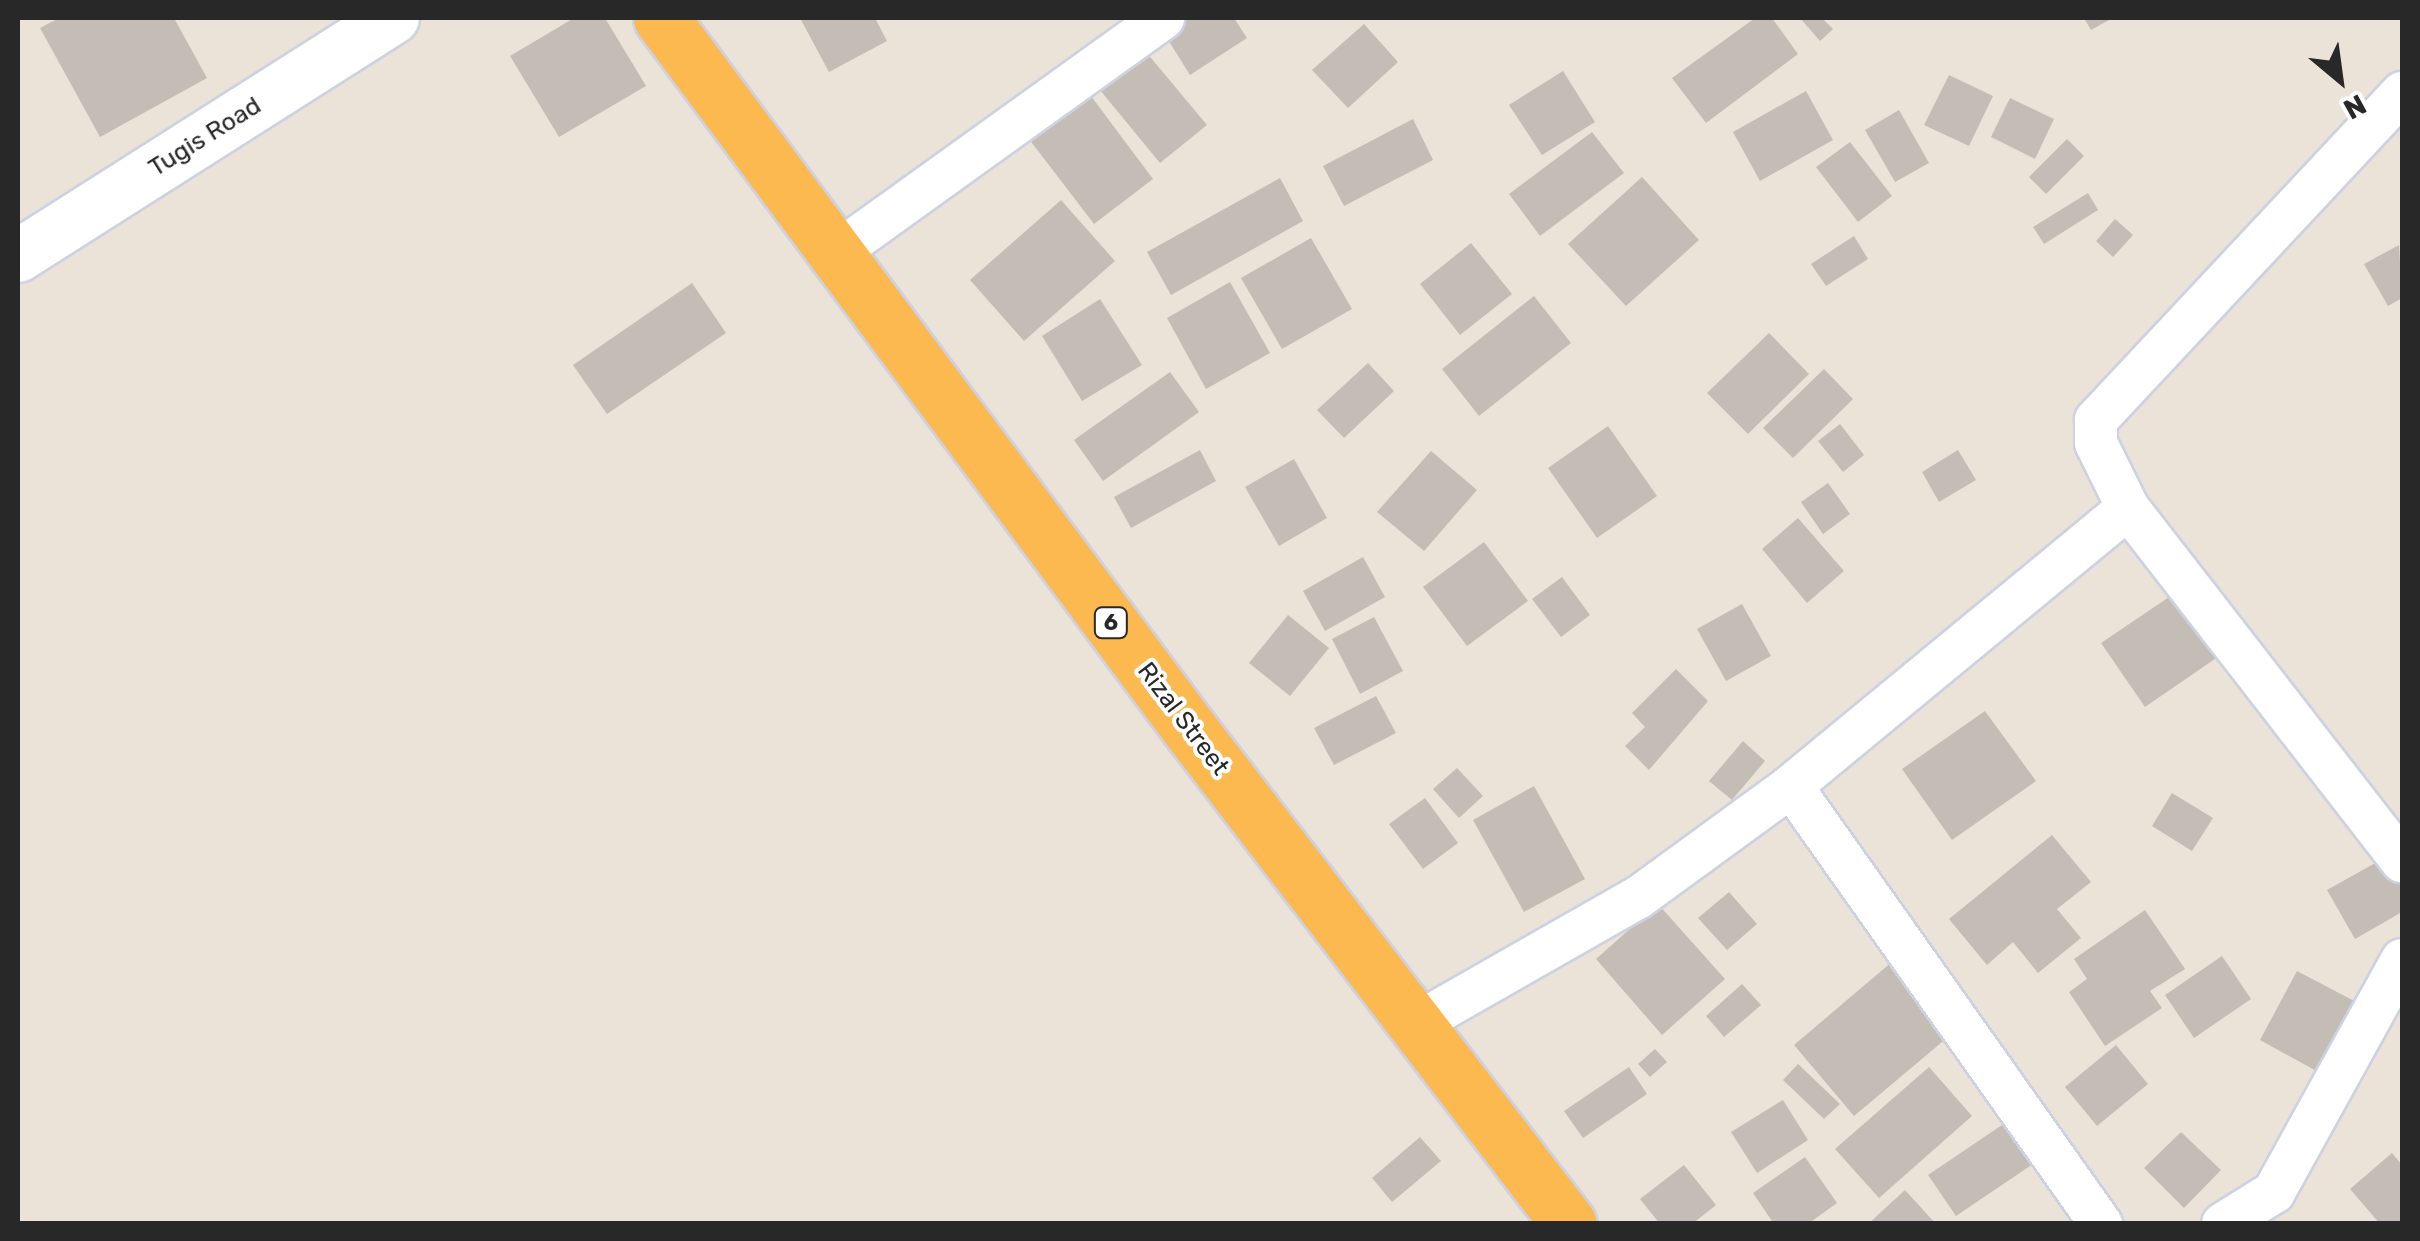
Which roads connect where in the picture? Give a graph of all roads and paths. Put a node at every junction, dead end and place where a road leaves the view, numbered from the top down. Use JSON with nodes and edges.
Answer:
{"nodes":[{"id":1,"x":393,"y":18,"type":"edge"},
{"id":2,"x":661,"y":18,"type":"edge"},
{"id":3,"x":1164,"y":18,"type":"edge"},
{"id":4,"x":2402,"y":93,"type":"edge"},
{"id":5,"x":836,"y":253,"type":"junction"},
{"id":6,"x":18,"y":256,"type":"edge"},
{"id":7,"x":2128,"y":508,"type":"junction"},
{"id":8,"x":1790,"y":786,"type":"junction"},
{"id":9,"x":2402,"y":860,"type":"edge"},
{"id":10,"x":2402,"y":960,"type":"edge"},
{"id":11,"x":1416,"y":1024,"type":"junction"},
{"id":12,"x":1569,"y":1224,"type":"edge"},
{"id":13,"x":2101,"y":1224,"type":"edge"},
{"id":14,"x":2224,"y":1224,"type":"edge"}],
"edges":[{"from":1,"to":6,"type":"street","name":"Tugis Road"},
{"from":2,"to":5,"type":"highway","name":"Rizal Street","number":"6"},
{"from":3,"to":5,"type":"street"},
{"from":4,"to":7,"type":"street"},
{"from":5,"to":11,"type":"highway","name":"Rizal Street","number":"6"},
{"from":7,"to":8,"type":"street"},
{"from":7,"to":9,"type":"street"},
{"from":8,"to":11,"type":"street"},
{"from":8,"to":13,"type":"street"},
{"from":10,"to":14,"type":"street"},
{"from":11,"to":12,"type":"highway","name":"Rizal Street","number":"6"}]}
